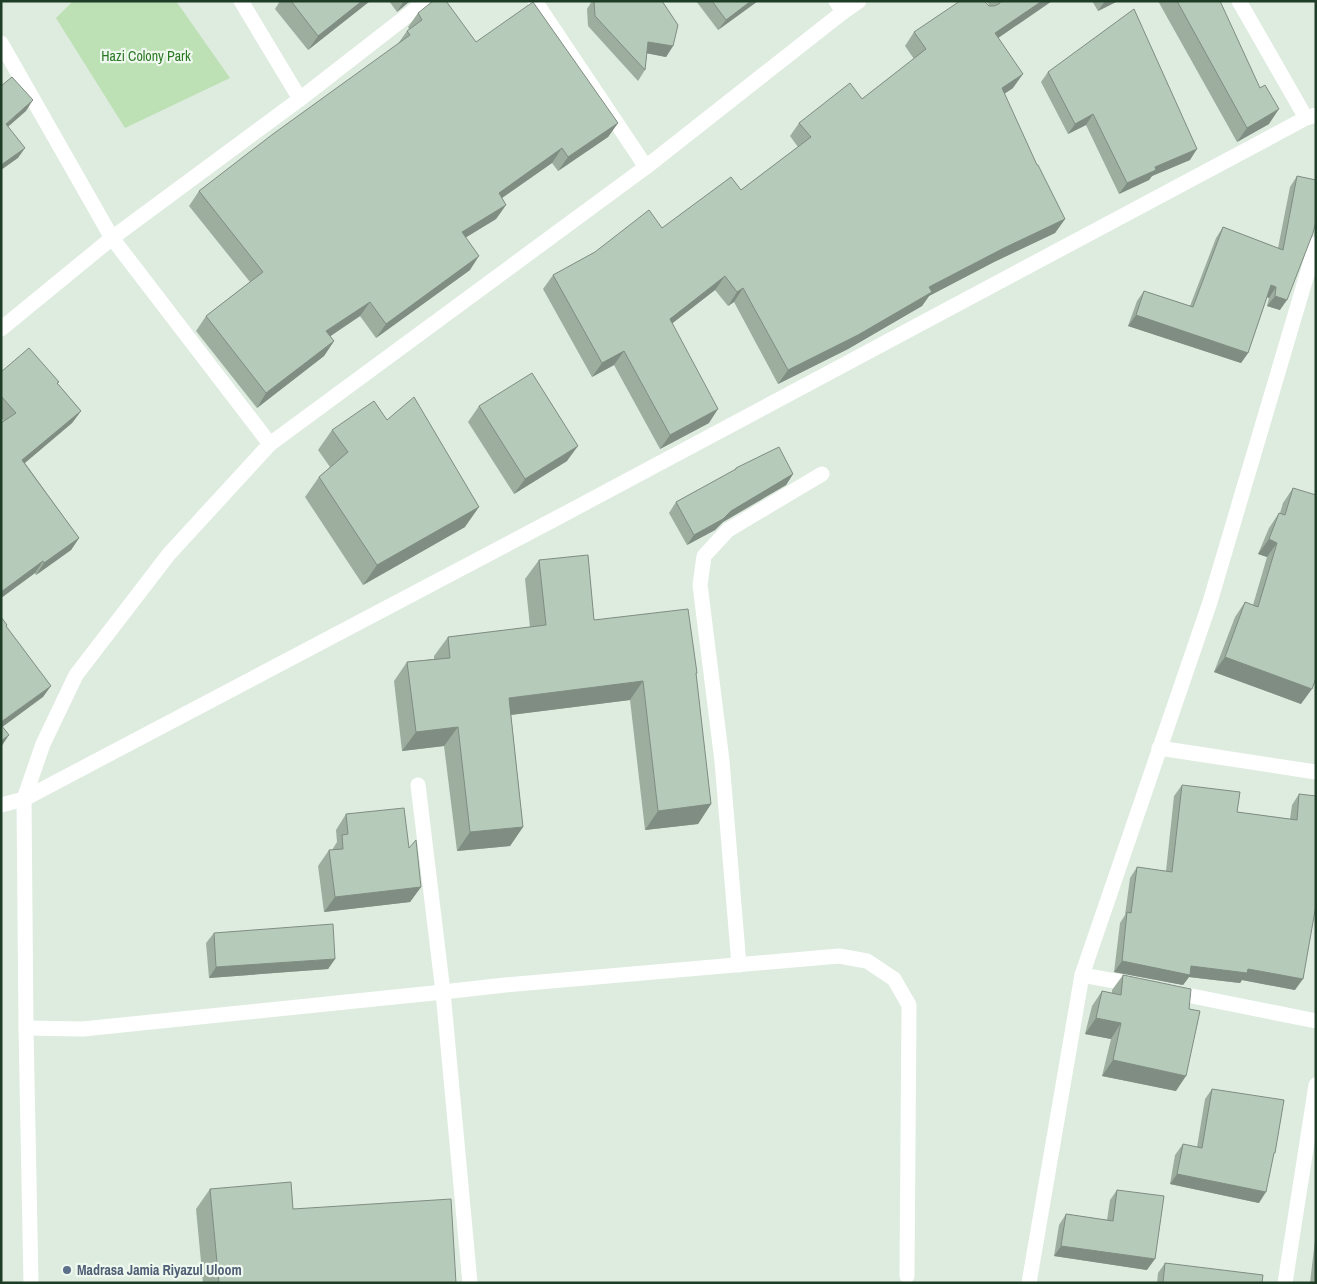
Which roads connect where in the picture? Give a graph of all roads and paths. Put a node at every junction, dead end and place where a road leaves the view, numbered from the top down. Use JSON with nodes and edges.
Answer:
{"nodes":[{"id":1,"x":240,"y":1,"type":"edge"},
{"id":2,"x":426,"y":1,"type":"edge"},
{"id":3,"x":535,"y":1,"type":"edge"},
{"id":4,"x":858,"y":1,"type":"edge"},
{"id":5,"x":1239,"y":1,"type":"edge"},
{"id":6,"x":839,"y":7,"type":"edge"},
{"id":7,"x":1,"y":43,"type":"edge"},
{"id":8,"x":300,"y":99,"type":"junction"},
{"id":9,"x":1311,"y":116,"type":"edge"},
{"id":10,"x":646,"y":167,"type":"junction"},
{"id":11,"x":112,"y":238,"type":"junction"},
{"id":12,"x":1316,"y":244,"type":"edge"},
{"id":13,"x":1,"y":328,"type":"edge"},
{"id":14,"x":270,"y":444,"type":"junction"},
{"id":15,"x":822,"y":474,"type":"dead end"},
{"id":16,"x":1159,"y":748,"type":"junction"},
{"id":17,"x":1316,"y":772,"type":"edge"},
{"id":18,"x":418,"y":785,"type":"dead end"},
{"id":19,"x":24,"y":799,"type":"junction"},
{"id":20,"x":1,"y":805,"type":"edge"},
{"id":21,"x":740,"y":965,"type":"junction"},
{"id":22,"x":1082,"y":975,"type":"junction"},
{"id":23,"x":443,"y":992,"type":"junction"},
{"id":24,"x":1316,"y":1021,"type":"edge"},
{"id":25,"x":26,"y":1028,"type":"junction"},
{"id":26,"x":1316,"y":1085,"type":"edge"},
{"id":27,"x":907,"y":1276,"type":"dead end"},
{"id":28,"x":31,"y":1283,"type":"edge"},
{"id":29,"x":470,"y":1283,"type":"edge"},
{"id":30,"x":1029,"y":1283,"type":"edge"},
{"id":31,"x":1285,"y":1283,"type":"edge"}],
"edges":[{"from":1,"to":8,"type":"street"},
{"from":2,"to":8,"type":"street"},
{"from":3,"to":10,"type":"street"},
{"from":4,"to":6,"type":"street"},
{"from":5,"to":9,"type":"street"},
{"from":6,"to":10,"type":"street"},
{"from":7,"to":11,"type":"street"},
{"from":8,"to":11,"type":"street"},
{"from":9,"to":19,"type":"street"},
{"from":10,"to":14,"type":"street"},
{"from":11,"to":13,"type":"street"},
{"from":11,"to":14,"type":"street"},
{"from":12,"to":16,"type":"street"},
{"from":14,"to":19,"type":"street"},
{"from":15,"to":21,"type":"street"},
{"from":16,"to":17,"type":"street"},
{"from":16,"to":22,"type":"street"},
{"from":18,"to":23,"type":"street"},
{"from":19,"to":20,"type":"street"},
{"from":19,"to":25,"type":"street"},
{"from":21,"to":23,"type":"street"},
{"from":21,"to":27,"type":"street"},
{"from":22,"to":24,"type":"street"},
{"from":22,"to":30,"type":"street"},
{"from":23,"to":25,"type":"street"},
{"from":23,"to":29,"type":"street"},
{"from":25,"to":28,"type":"street"},
{"from":26,"to":31,"type":"street"}]}
